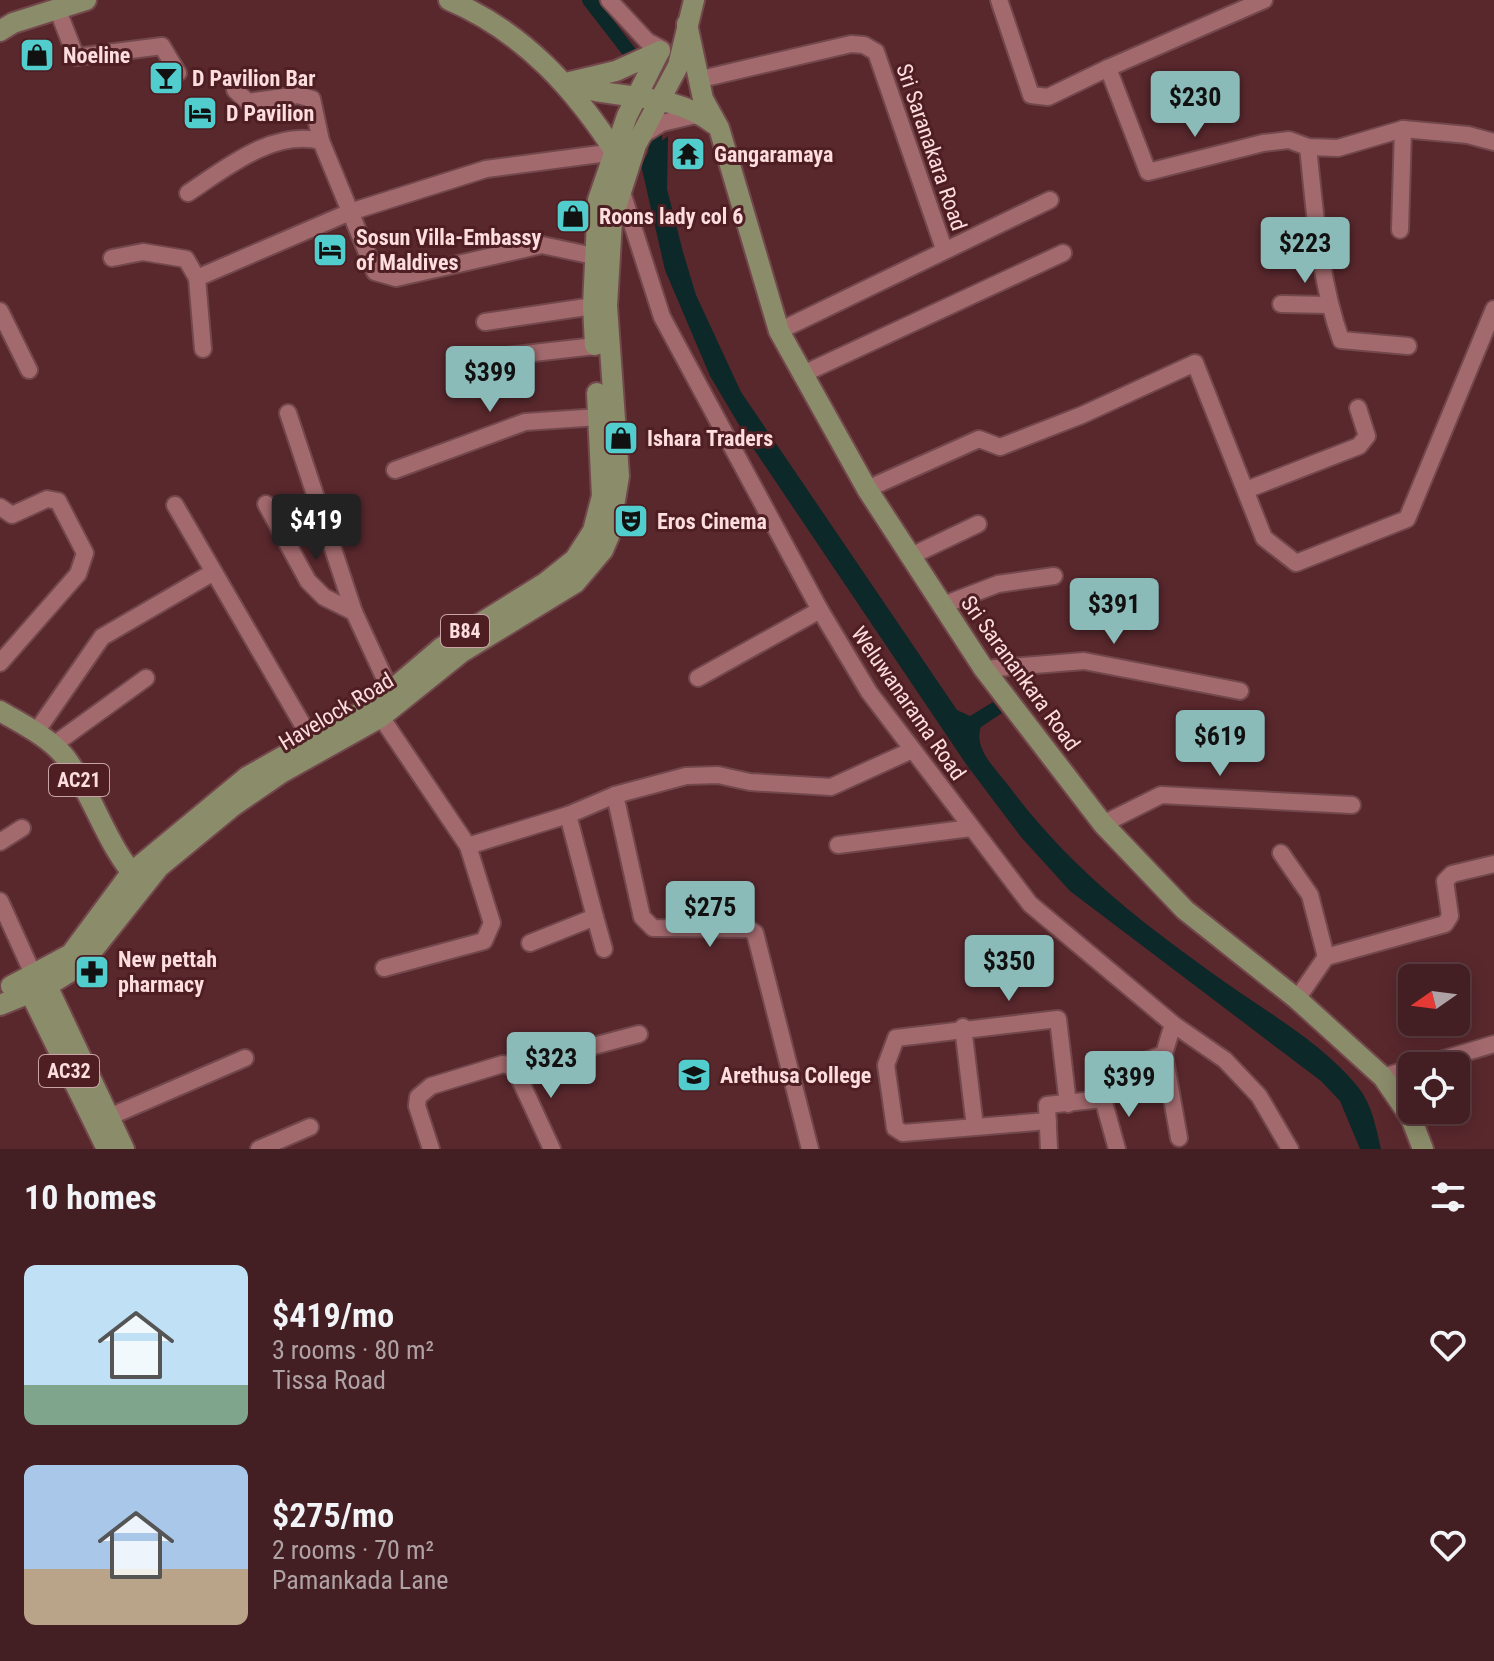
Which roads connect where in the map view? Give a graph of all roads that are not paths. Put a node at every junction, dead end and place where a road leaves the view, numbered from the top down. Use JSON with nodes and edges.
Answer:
{"nodes":[{"id":1,"x":86,"y":0,"type":"edge"},
{"id":2,"x":449,"y":0,"type":"edge"},
{"id":3,"x":609,"y":0,"type":"edge"},
{"id":4,"x":694,"y":0,"type":"edge"},
{"id":5,"x":999,"y":0,"type":"edge"},
{"id":6,"x":1264,"y":0,"type":"edge"},
{"id":7,"x":57,"y":8,"type":"junction"},
{"id":8,"x":687,"y":24,"type":"junction"},
{"id":9,"x":0,"y":31,"type":"edge"},
{"id":10,"x":660,"y":50,"type":"junction"},
{"id":11,"x":1108,"y":68,"type":"junction"},
{"id":12,"x":178,"y":73,"type":"dead end"},
{"id":13,"x":697,"y":80,"type":"junction"},
{"id":14,"x":566,"y":83,"type":"junction"},
{"id":15,"x":235,"y":90,"type":"dead end"},
{"id":16,"x":629,"y":95,"type":"junction"},
{"id":17,"x":660,"y":99,"type":"junction"},
{"id":18,"x":700,"y":114,"type":"junction"},
{"id":19,"x":719,"y":128,"type":"junction"},
{"id":20,"x":1403,"y":129,"type":"junction"},
{"id":21,"x":638,"y":140,"type":"junction"},
{"id":22,"x":321,"y":141,"type":"junction"},
{"id":23,"x":1494,"y":142,"type":"edge"},
{"id":24,"x":1308,"y":147,"type":"junction"},
{"id":25,"x":621,"y":170,"type":"junction"},
{"id":26,"x":188,"y":193,"type":"dead end"},
{"id":27,"x":1050,"y":200,"type":"dead end"},
{"id":28,"x":350,"y":212,"type":"junction"},
{"id":29,"x":1400,"y":230,"type":"dead end"},
{"id":30,"x":944,"y":249,"type":"junction"},
{"id":31,"x":1063,"y":253,"type":"dead end"},
{"id":32,"x":594,"y":256,"type":"junction"},
{"id":33,"x":112,"y":258,"type":"dead end"},
{"id":34,"x":197,"y":278,"type":"junction"},
{"id":35,"x":1281,"y":304,"type":"dead end"},
{"id":36,"x":1328,"y":305,"type":"junction"},
{"id":37,"x":593,"y":306,"type":"junction"},
{"id":38,"x":1494,"y":309,"type":"edge"},
{"id":39,"x":0,"y":311,"type":"edge"},
{"id":40,"x":485,"y":322,"type":"dead end"},
{"id":41,"x":779,"y":331,"type":"junction"},
{"id":42,"x":595,"y":346,"type":"junction"},
{"id":43,"x":1408,"y":346,"type":"dead end"},
{"id":44,"x":203,"y":349,"type":"dead end"},
{"id":45,"x":498,"y":357,"type":"dead end"},
{"id":46,"x":29,"y":370,"type":"dead end"},
{"id":47,"x":803,"y":374,"type":"junction"},
{"id":48,"x":1358,"y":408,"type":"dead end"},
{"id":49,"x":288,"y":413,"type":"dead end"},
{"id":50,"x":599,"y":417,"type":"junction"},
{"id":51,"x":395,"y":470,"type":"dead end"},
{"id":52,"x":867,"y":489,"type":"junction"},
{"id":53,"x":1246,"y":490,"type":"junction"},
{"id":54,"x":266,"y":504,"type":"dead end"},
{"id":55,"x":175,"y":505,"type":"dead end"},
{"id":56,"x":0,"y":507,"type":"edge"},
{"id":57,"x":978,"y":524,"type":"dead end"},
{"id":58,"x":911,"y":556,"type":"junction"},
{"id":59,"x":212,"y":573,"type":"junction"},
{"id":60,"x":1054,"y":576,"type":"dead end"},
{"id":61,"x":943,"y":605,"type":"junction"},
{"id":62,"x":820,"y":610,"type":"junction"},
{"id":63,"x":354,"y":612,"type":"junction"},
{"id":64,"x":0,"y":663,"type":"edge"},
{"id":65,"x":984,"y":669,"type":"junction"},
{"id":66,"x":146,"y":678,"type":"dead end"},
{"id":67,"x":698,"y":678,"type":"dead end"},
{"id":68,"x":1240,"y":691,"type":"dead end"},
{"id":69,"x":391,"y":692,"type":"junction"},
{"id":70,"x":0,"y":711,"type":"edge"},
{"id":71,"x":381,"y":717,"type":"junction"},
{"id":72,"x":44,"y":739,"type":"junction"},
{"id":73,"x":311,"y":739,"type":"junction"},
{"id":74,"x":910,"y":751,"type":"junction"},
{"id":75,"x":615,"y":795,"type":"junction"},
{"id":76,"x":1352,"y":805,"type":"dead end"},
{"id":77,"x":568,"y":815,"type":"junction"},
{"id":78,"x":1103,"y":824,"type":"junction"},
{"id":79,"x":22,"y":828,"type":"dead end"},
{"id":80,"x":971,"y":828,"type":"junction"},
{"id":81,"x":0,"y":842,"type":"edge"},
{"id":82,"x":838,"y":845,"type":"dead end"},
{"id":83,"x":468,"y":846,"type":"junction"},
{"id":84,"x":1281,"y":853,"type":"dead end"},
{"id":85,"x":1494,"y":864,"type":"edge"},
{"id":86,"x":137,"y":879,"type":"junction"},
{"id":87,"x":0,"y":901,"type":"edge"},
{"id":88,"x":595,"y":917,"type":"junction"},
{"id":89,"x":530,"y":943,"type":"dead end"},
{"id":90,"x":604,"y":949,"type":"dead end"},
{"id":91,"x":1326,"y":957,"type":"junction"},
{"id":92,"x":384,"y":968,"type":"dead end"},
{"id":93,"x":35,"y":982,"type":"junction"},
{"id":94,"x":0,"y":990,"type":"edge"},
{"id":95,"x":1297,"y":999,"type":"junction"},
{"id":96,"x":0,"y":1005,"type":"edge"},
{"id":97,"x":1173,"y":1024,"type":"junction"},
{"id":98,"x":963,"y":1027,"type":"junction"},
{"id":99,"x":639,"y":1034,"type":"dead end"},
{"id":100,"x":1494,"y":1044,"type":"edge"},
{"id":101,"x":1467,"y":1052,"type":"edge"},
{"id":102,"x":1164,"y":1054,"type":"junction"},
{"id":103,"x":245,"y":1058,"type":"dead end"},
{"id":104,"x":514,"y":1067,"type":"junction"},
{"id":105,"x":1398,"y":1072,"type":"edge"},
{"id":106,"x":1383,"y":1077,"type":"junction"},
{"id":107,"x":1103,"y":1099,"type":"junction"},
{"id":108,"x":1068,"y":1104,"type":"junction"},
{"id":109,"x":109,"y":1117,"type":"junction"},
{"id":110,"x":1048,"y":1121,"type":"junction"},
{"id":111,"x":310,"y":1127,"type":"dead end"},
{"id":112,"x":975,"y":1127,"type":"junction"},
{"id":113,"x":1179,"y":1138,"type":"dead end"},
{"id":114,"x":809,"y":1141,"type":"edge"},
{"id":115,"x":107,"y":1149,"type":"edge"},
{"id":116,"x":124,"y":1149,"type":"edge"},
{"id":117,"x":259,"y":1149,"type":"edge"},
{"id":118,"x":431,"y":1149,"type":"edge"},
{"id":119,"x":552,"y":1149,"type":"edge"},
{"id":120,"x":1049,"y":1149,"type":"edge"},
{"id":121,"x":1117,"y":1149,"type":"edge"},
{"id":122,"x":1290,"y":1149,"type":"edge"},
{"id":123,"x":1423,"y":1149,"type":"edge"}],
"edges":[{"from":1,"to":7,"type":"main road"},
{"from":2,"to":14,"type":"main road"},
{"from":3,"to":10,"type":"street"},
{"from":4,"to":8,"type":"main road","number":"B84"},
{"from":5,"to":11,"type":"street"},
{"from":6,"to":11,"type":"street"},
{"from":7,"to":9,"type":"main road"},
{"from":7,"to":12,"type":"street"},
{"from":8,"to":10,"type":"main road","number":"B84"},
{"from":8,"to":13,"type":"main road","name":"Sri Saranankara Road"},
{"from":8,"to":17,"type":"main road","number":"B84"},
{"from":10,"to":14,"type":"main road"},
{"from":10,"to":16,"type":"main road","number":"B84"},
{"from":11,"to":24,"type":"street"},
{"from":13,"to":19,"type":"main road","name":"Sri Saranankara Road"},
{"from":13,"to":30,"type":"street","name":"Sri Saranakara Road"},
{"from":14,"to":16,"type":"main road"},
{"from":14,"to":25,"type":"main road"},
{"from":15,"to":22,"type":"street"},
{"from":16,"to":17,"type":"main road"},
{"from":16,"to":25,"type":"main road","name":"Havelock Road","number":"B84"},
{"from":17,"to":18,"type":"main road"},
{"from":17,"to":21,"type":"main road","number":"B84"},
{"from":18,"to":19,"type":"main road"},
{"from":18,"to":21,"type":"street"},
{"from":19,"to":41,"type":"main road","name":"Sri Saranankara Road"},
{"from":20,"to":23,"type":"street"},
{"from":20,"to":24,"type":"street"},
{"from":20,"to":29,"type":"street"},
{"from":21,"to":25,"type":"main road","name":"Havelock Road","number":"B84"},
{"from":22,"to":26,"type":"street"},
{"from":22,"to":28,"type":"street"},
{"from":24,"to":36,"type":"street"},
{"from":25,"to":28,"type":"street"},
{"from":25,"to":32,"type":"main road","name":"Havelock Road","number":"B84"},
{"from":25,"to":62,"type":"street","name":"Weluwanarama Road"},
{"from":25,"to":71,"type":"main road","name":"Havelock Road","number":"B84"},
{"from":27,"to":30,"type":"street"},
{"from":28,"to":32,"type":"street"},
{"from":28,"to":34,"type":"street"},
{"from":30,"to":41,"type":"street"},
{"from":31,"to":47,"type":"street"},
{"from":32,"to":37,"type":"main road","name":"Havelock Road","number":"B84"},
{"from":33,"to":34,"type":"street"},
{"from":34,"to":44,"type":"street"},
{"from":35,"to":36,"type":"street"},
{"from":36,"to":43,"type":"street"},
{"from":37,"to":40,"type":"street"},
{"from":37,"to":42,"type":"main road","name":"Havelock Road","number":"B84"},
{"from":38,"to":53,"type":"street"},
{"from":39,"to":46,"type":"street"},
{"from":41,"to":47,"type":"main road","name":"Sri Saranankara Road"},
{"from":42,"to":45,"type":"street"},
{"from":42,"to":50,"type":"main road","name":"Havelock Road","number":"B84"},
{"from":47,"to":52,"type":"main road","name":"Sri Saranankara Road"},
{"from":48,"to":53,"type":"street"},
{"from":49,"to":63,"type":"street"},
{"from":50,"to":51,"type":"street"},
{"from":50,"to":69,"type":"main road","name":"Havelock Road","number":"B84"},
{"from":52,"to":53,"type":"street"},
{"from":52,"to":58,"type":"main road","name":"Sri Saranankara Road"},
{"from":54,"to":63,"type":"street"},
{"from":55,"to":59,"type":"street"},
{"from":56,"to":64,"type":"street"},
{"from":57,"to":58,"type":"street"},
{"from":58,"to":61,"type":"main road","name":"Sri Saranankara Road"},
{"from":59,"to":72,"type":"street"},
{"from":59,"to":73,"type":"street"},
{"from":60,"to":61,"type":"street"},
{"from":61,"to":65,"type":"main road","name":"Sri Saranankara Road"},
{"from":62,"to":67,"type":"street"},
{"from":62,"to":74,"type":"street","name":"Weluwanarama Road"},
{"from":63,"to":69,"type":"street"},
{"from":65,"to":68,"type":"street"},
{"from":65,"to":78,"type":"main road","name":"Sri Saranankara Road"},
{"from":66,"to":72,"type":"street"},
{"from":69,"to":73,"type":"main road","name":"Havelock Road","number":"B84"},
{"from":70,"to":72,"type":"main road","number":"AC21"},
{"from":71,"to":83,"type":"street"},
{"from":71,"to":86,"type":"main road","name":"Havelock Road","number":"B84"},
{"from":72,"to":86,"type":"main road","number":"AC21"},
{"from":73,"to":86,"type":"main road","name":"Havelock Road","number":"B84"},
{"from":74,"to":75,"type":"street"},
{"from":74,"to":80,"type":"street","name":"Weluwanarama Road"},
{"from":75,"to":77,"type":"street"},
{"from":75,"to":114,"type":"street"},
{"from":76,"to":78,"type":"street"},
{"from":77,"to":83,"type":"street"},
{"from":77,"to":88,"type":"street"},
{"from":78,"to":95,"type":"main road","name":"Sri Saranankara Road"},
{"from":79,"to":81,"type":"street"},
{"from":80,"to":82,"type":"street"},
{"from":80,"to":97,"type":"street","name":"Weluwanarama Road"},
{"from":83,"to":92,"type":"street"},
{"from":84,"to":91,"type":"street"},
{"from":85,"to":91,"type":"street"},
{"from":86,"to":93,"type":"main road","name":"Havelock Road","number":"B84"},
{"from":87,"to":93,"type":"street"},
{"from":88,"to":89,"type":"street"},
{"from":88,"to":90,"type":"street"},
{"from":91,"to":95,"type":"street"},
{"from":93,"to":94,"type":"main road","name":"Havelock Road","number":"B84"},
{"from":93,"to":96,"type":"main road","name":"Havelock Road","number":"B84"},
{"from":93,"to":109,"type":"main road","number":"AC32"},
{"from":93,"to":115,"type":"main road","number":"AC32"},
{"from":95,"to":106,"type":"main road","name":"Sri Saranankara Road"},
{"from":97,"to":102,"type":"street"},
{"from":97,"to":122,"type":"street","name":"Weluwanarama Road"},
{"from":98,"to":108,"type":"street"},
{"from":98,"to":112,"type":"street"},
{"from":98,"to":112,"type":"street"},
{"from":99,"to":104,"type":"street"},
{"from":100,"to":101,"type":"street"},
{"from":102,"to":107,"type":"street"},
{"from":102,"to":113,"type":"street"},
{"from":103,"to":109,"type":"street"},
{"from":104,"to":118,"type":"street"},
{"from":104,"to":119,"type":"street"},
{"from":105,"to":106,"type":"street"},
{"from":106,"to":123,"type":"main road","name":"Sri Saranankara Road"},
{"from":107,"to":108,"type":"street"},
{"from":107,"to":121,"type":"street"},
{"from":108,"to":110,"type":"street"},
{"from":109,"to":116,"type":"main road","number":"AC32"},
{"from":110,"to":112,"type":"street"},
{"from":110,"to":120,"type":"street"},
{"from":111,"to":117,"type":"street"}]}
